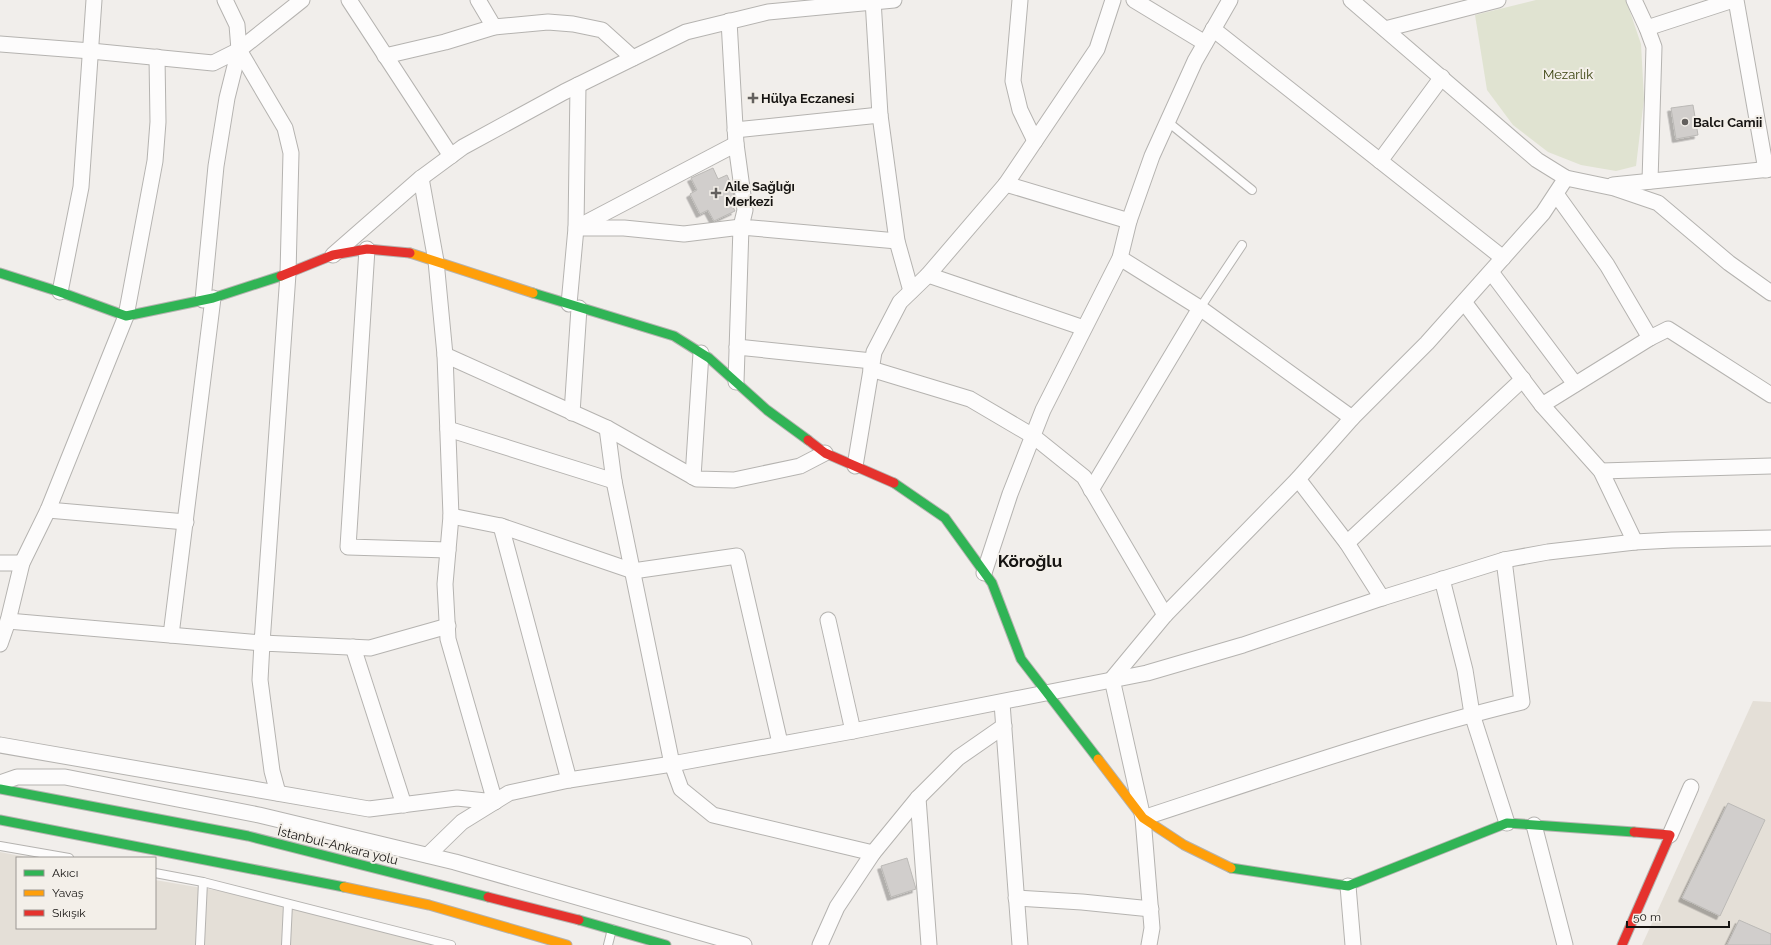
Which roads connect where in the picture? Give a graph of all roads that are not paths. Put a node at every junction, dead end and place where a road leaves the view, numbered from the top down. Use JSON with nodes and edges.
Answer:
{"nodes":[{"id":1,"x":94,"y":0,"type":"edge"},
{"id":2,"x":225,"y":0,"type":"edge"},
{"id":3,"x":302,"y":0,"type":"edge"},
{"id":4,"x":349,"y":0,"type":"edge"},
{"id":5,"x":478,"y":0,"type":"edge"},
{"id":6,"x":894,"y":0,"type":"edge"},
{"id":7,"x":1020,"y":0,"type":"edge"},
{"id":8,"x":1113,"y":0,"type":"edge"},
{"id":9,"x":1134,"y":0,"type":"edge"},
{"id":10,"x":1230,"y":0,"type":"edge"},
{"id":11,"x":1351,"y":0,"type":"edge"},
{"id":12,"x":1498,"y":0,"type":"edge"},
{"id":13,"x":1634,"y":0,"type":"edge"},
{"id":14,"x":1735,"y":0,"type":"edge"},
{"id":15,"x":873,"y":1,"type":"edge"},
{"id":16,"x":729,"y":21,"type":"junction"},
{"id":17,"x":494,"y":27,"type":"junction"},
{"id":18,"x":1647,"y":28,"type":"junction"},
{"id":19,"x":1213,"y":29,"type":"junction"},
{"id":20,"x":1385,"y":29,"type":"junction"},
{"id":21,"x":1205,"y":43,"type":"junction"},
{"id":22,"x":0,"y":44,"type":"edge"},
{"id":23,"x":239,"y":50,"type":"junction"},
{"id":24,"x":90,"y":51,"type":"junction"},
{"id":25,"x":385,"y":56,"type":"junction"},
{"id":26,"x":157,"y":57,"type":"junction"},
{"id":27,"x":633,"y":58,"type":"junction"},
{"id":28,"x":1442,"y":77,"type":"junction"},
{"id":29,"x":578,"y":85,"type":"junction"},
{"id":30,"x":880,"y":115,"type":"junction"},
{"id":31,"x":1168,"y":122,"type":"junction"},
{"id":32,"x":735,"y":137,"type":"junction"},
{"id":33,"x":1035,"y":140,"type":"junction"},
{"id":34,"x":451,"y":156,"type":"junction"},
{"id":35,"x":1380,"y":161,"type":"junction"},
{"id":36,"x":1768,"y":169,"type":"edge"},
{"id":37,"x":421,"y":178,"type":"junction"},
{"id":38,"x":1566,"y":178,"type":"junction"},
{"id":39,"x":1650,"y":181,"type":"junction"},
{"id":40,"x":1006,"y":184,"type":"junction"},
{"id":41,"x":1605,"y":186,"type":"junction"},
{"id":42,"x":1252,"y":190,"type":"dead end"},
{"id":43,"x":1556,"y":194,"type":"junction"},
{"id":44,"x":1129,"y":221,"type":"junction"},
{"id":45,"x":741,"y":227,"type":"junction"},
{"id":46,"x":576,"y":228,"type":"junction"},
{"id":47,"x":897,"y":241,"type":"junction"},
{"id":48,"x":1242,"y":245,"type":"dead end"},
{"id":49,"x":367,"y":249,"type":"junction"},
{"id":50,"x":333,"y":255,"type":"junction"},
{"id":51,"x":1120,"y":258,"type":"junction"},
{"id":52,"x":1503,"y":258,"type":"junction"},
{"id":53,"x":436,"y":261,"type":"junction"},
{"id":54,"x":1491,"y":272,"type":"junction"},
{"id":55,"x":0,"y":273,"type":"edge"},
{"id":56,"x":288,"y":274,"type":"junction"},
{"id":57,"x":928,"y":275,"type":"junction"},
{"id":58,"x":911,"y":291,"type":"junction"},
{"id":59,"x":60,"y":292,"type":"junction"},
{"id":60,"x":1771,"y":293,"type":"edge"},
{"id":61,"x":208,"y":299,"type":"junction"},
{"id":62,"x":1464,"y":302,"type":"junction"},
{"id":63,"x":574,"y":306,"type":"junction"},
{"id":64,"x":1200,"y":308,"type":"junction"},
{"id":65,"x":126,"y":316,"type":"junction"},
{"id":66,"x":1084,"y":328,"type":"junction"},
{"id":67,"x":1650,"y":338,"type":"junction"},
{"id":68,"x":737,"y":347,"type":"junction"},
{"id":69,"x":701,"y":353,"type":"junction"},
{"id":70,"x":445,"y":355,"type":"junction"},
{"id":71,"x":872,"y":365,"type":"junction"},
{"id":72,"x":1523,"y":379,"type":"junction"},
{"id":73,"x":736,"y":382,"type":"junction"},
{"id":74,"x":1575,"y":384,"type":"junction"},
{"id":75,"x":1771,"y":395,"type":"edge"},
{"id":76,"x":1542,"y":404,"type":"junction"},
{"id":77,"x":572,"y":413,"type":"junction"},
{"id":78,"x":1352,"y":418,"type":"junction"},
{"id":79,"x":607,"y":428,"type":"junction"},
{"id":80,"x":448,"y":429,"type":"junction"},
{"id":81,"x":1033,"y":436,"type":"junction"},
{"id":82,"x":825,"y":453,"type":"junction"},
{"id":83,"x":855,"y":466,"type":"junction"},
{"id":84,"x":1771,"y":466,"type":"edge"},
{"id":85,"x":1601,"y":471,"type":"junction"},
{"id":86,"x":694,"y":477,"type":"junction"},
{"id":87,"x":1298,"y":479,"type":"junction"},
{"id":88,"x":614,"y":481,"type":"junction"},
{"id":89,"x":1091,"y":490,"type":"junction"},
{"id":90,"x":48,"y":510,"type":"junction"},
{"id":91,"x":451,"y":516,"type":"junction"},
{"id":92,"x":186,"y":522,"type":"junction"},
{"id":93,"x":501,"y":526,"type":"junction"},
{"id":94,"x":1771,"y":538,"type":"edge"},
{"id":95,"x":1634,"y":542,"type":"junction"},
{"id":96,"x":1347,"y":543,"type":"junction"},
{"id":97,"x":448,"y":550,"type":"junction"},
{"id":98,"x":1504,"y":560,"type":"junction"},
{"id":99,"x":0,"y":563,"type":"edge"},
{"id":100,"x":22,"y":563,"type":"junction"},
{"id":101,"x":633,"y":571,"type":"junction"},
{"id":102,"x":984,"y":573,"type":"junction"},
{"id":103,"x":1442,"y":579,"type":"junction"},
{"id":104,"x":1382,"y":598,"type":"junction"},
{"id":105,"x":1165,"y":615,"type":"junction"},
{"id":106,"x":828,"y":620,"type":"dead end"},
{"id":107,"x":8,"y":621,"type":"junction"},
{"id":108,"x":448,"y":626,"type":"junction"},
{"id":109,"x":171,"y":635,"type":"junction"},
{"id":110,"x":262,"y":642,"type":"junction"},
{"id":111,"x":0,"y":644,"type":"edge"},
{"id":112,"x":353,"y":647,"type":"junction"},
{"id":113,"x":1112,"y":679,"type":"junction"},
{"id":114,"x":1045,"y":692,"type":"junction"},
{"id":115,"x":1002,"y":702,"type":"junction"},
{"id":116,"x":1472,"y":714,"type":"junction"},
{"id":117,"x":1004,"y":726,"type":"junction"},
{"id":118,"x":853,"y":731,"type":"junction"},
{"id":119,"x":780,"y":743,"type":"junction"},
{"id":120,"x":0,"y":745,"type":"edge"},
{"id":121,"x":672,"y":764,"type":"junction"},
{"id":122,"x":569,"y":780,"type":"junction"},
{"id":123,"x":0,"y":783,"type":"edge"},
{"id":124,"x":1691,"y":787,"type":"dead end"},
{"id":125,"x":0,"y":789,"type":"edge"},
{"id":126,"x":278,"y":793,"type":"junction"},
{"id":127,"x":918,"y":798,"type":"junction"},
{"id":128,"x":495,"y":802,"type":"junction"},
{"id":129,"x":404,"y":805,"type":"junction"},
{"id":130,"x":1143,"y":818,"type":"junction"},
{"id":131,"x":0,"y":820,"type":"edge"},
{"id":132,"x":1507,"y":823,"type":"junction"},
{"id":133,"x":1534,"y":825,"type":"junction"},
{"id":134,"x":1670,"y":835,"type":"junction"},
{"id":135,"x":0,"y":846,"type":"edge"},
{"id":136,"x":874,"y":853,"type":"junction"},
{"id":137,"x":428,"y":855,"type":"junction"},
{"id":138,"x":63,"y":857,"type":"edge"},
{"id":139,"x":156,"y":873,"type":"edge"},
{"id":140,"x":203,"y":882,"type":"junction"},
{"id":141,"x":1348,"y":886,"type":"junction"},
{"id":142,"x":1016,"y":898,"type":"junction"},
{"id":143,"x":288,"y":904,"type":"junction"},
{"id":144,"x":1151,"y":909,"type":"junction"},
{"id":145,"x":612,"y":929,"type":"junction"},
{"id":146,"x":200,"y":945,"type":"edge"},
{"id":147,"x":286,"y":945,"type":"edge"},
{"id":148,"x":452,"y":945,"type":"edge"},
{"id":149,"x":567,"y":945,"type":"edge"},
{"id":150,"x":608,"y":945,"type":"edge"},
{"id":151,"x":666,"y":945,"type":"edge"},
{"id":152,"x":744,"y":945,"type":"edge"},
{"id":153,"x":820,"y":945,"type":"edge"},
{"id":154,"x":929,"y":945,"type":"edge"},
{"id":155,"x":1020,"y":945,"type":"edge"},
{"id":156,"x":1149,"y":945,"type":"edge"},
{"id":157,"x":1354,"y":945,"type":"edge"},
{"id":158,"x":1565,"y":945,"type":"edge"},
{"id":159,"x":1622,"y":945,"type":"edge"}],
"edges":[{"from":1,"to":24,"type":"street"},
{"from":2,"to":23,"type":"street"},
{"from":3,"to":23,"type":"street"},
{"from":4,"to":25,"type":"street"},
{"from":5,"to":17,"type":"street"},
{"from":6,"to":15,"type":"street"},
{"from":7,"to":33,"type":"street"},
{"from":8,"to":33,"type":"street"},
{"from":9,"to":21,"type":"street"},
{"from":10,"to":19,"type":"street"},
{"from":11,"to":20,"type":"street"},
{"from":12,"to":20,"type":"street"},
{"from":13,"to":18,"type":"street"},
{"from":14,"to":18,"type":"street"},
{"from":14,"to":36,"type":"street"},
{"from":15,"to":16,"type":"street"},
{"from":15,"to":30,"type":"street"},
{"from":16,"to":27,"type":"street"},
{"from":16,"to":32,"type":"street"},
{"from":17,"to":25,"type":"street"},
{"from":17,"to":27,"type":"street"},
{"from":18,"to":39,"type":"street"},
{"from":19,"to":21,"type":"street"},
{"from":19,"to":35,"type":"street"},
{"from":20,"to":28,"type":"street"},
{"from":21,"to":31,"type":"street"},
{"from":22,"to":24,"type":"street"},
{"from":23,"to":26,"type":"street"},
{"from":23,"to":56,"type":"street"},
{"from":23,"to":61,"type":"street"},
{"from":24,"to":26,"type":"street"},
{"from":24,"to":59,"type":"street"},
{"from":25,"to":34,"type":"street"},
{"from":26,"to":65,"type":"street"},
{"from":27,"to":29,"type":"street"},
{"from":28,"to":35,"type":"street"},
{"from":28,"to":38,"type":"street"},
{"from":29,"to":34,"type":"street"},
{"from":29,"to":46,"type":"street"},
{"from":30,"to":32,"type":"street"},
{"from":30,"to":47,"type":"street"},
{"from":31,"to":42,"type":"lane"},
{"from":31,"to":44,"type":"street"},
{"from":32,"to":45,"type":"street"},
{"from":32,"to":46,"type":"street"},
{"from":33,"to":40,"type":"street"},
{"from":34,"to":37,"type":"street"},
{"from":35,"to":52,"type":"street"},
{"from":36,"to":39,"type":"street"},
{"from":37,"to":50,"type":"street"},
{"from":37,"to":53,"type":"street"},
{"from":38,"to":41,"type":"street"},
{"from":38,"to":43,"type":"street"},
{"from":39,"to":41,"type":"street"},
{"from":40,"to":44,"type":"street"},
{"from":40,"to":57,"type":"street"},
{"from":41,"to":60,"type":"street"},
{"from":43,"to":52,"type":"street"},
{"from":43,"to":67,"type":"street"},
{"from":44,"to":51,"type":"street"},
{"from":45,"to":46,"type":"street"},
{"from":45,"to":47,"type":"street"},
{"from":45,"to":68,"type":"street"},
{"from":46,"to":63,"type":"street"},
{"from":47,"to":58,"type":"street"},
{"from":48,"to":64,"type":"lane"},
{"from":49,"to":50,"type":"main road"},
{"from":49,"to":53,"type":"main road"},
{"from":49,"to":97,"type":"street"},
{"from":50,"to":56,"type":"main road"},
{"from":51,"to":64,"type":"street"},
{"from":51,"to":66,"type":"street"},
{"from":52,"to":54,"type":"street"},
{"from":53,"to":63,"type":"main road"},
{"from":53,"to":70,"type":"street"},
{"from":54,"to":62,"type":"street"},
{"from":54,"to":74,"type":"street"},
{"from":55,"to":59,"type":"main road"},
{"from":56,"to":61,"type":"main road"},
{"from":56,"to":110,"type":"street"},
{"from":57,"to":58,"type":"street"},
{"from":57,"to":66,"type":"street"},
{"from":58,"to":71,"type":"street"},
{"from":59,"to":65,"type":"main road"},
{"from":61,"to":65,"type":"main road"},
{"from":61,"to":92,"type":"street"},
{"from":62,"to":72,"type":"street"},
{"from":62,"to":78,"type":"street"},
{"from":63,"to":69,"type":"main road"},
{"from":63,"to":77,"type":"street"},
{"from":64,"to":78,"type":"street"},
{"from":64,"to":89,"type":"street"},
{"from":65,"to":90,"type":"street"},
{"from":66,"to":81,"type":"street"},
{"from":67,"to":74,"type":"street"},
{"from":67,"to":75,"type":"street"},
{"from":68,"to":71,"type":"street"},
{"from":68,"to":73,"type":"street"},
{"from":69,"to":73,"type":"main road"},
{"from":69,"to":86,"type":"street"},
{"from":70,"to":77,"type":"street"},
{"from":70,"to":80,"type":"street"},
{"from":71,"to":81,"type":"street"},
{"from":71,"to":83,"type":"street"},
{"from":72,"to":76,"type":"street"},
{"from":72,"to":96,"type":"street"},
{"from":73,"to":82,"type":"main road"},
{"from":74,"to":76,"type":"street"},
{"from":76,"to":85,"type":"street"},
{"from":77,"to":79,"type":"street"},
{"from":78,"to":87,"type":"street"},
{"from":79,"to":86,"type":"street"},
{"from":79,"to":88,"type":"street"},
{"from":80,"to":88,"type":"street"},
{"from":80,"to":91,"type":"street"},
{"from":81,"to":89,"type":"street"},
{"from":81,"to":102,"type":"street"},
{"from":82,"to":83,"type":"main road"},
{"from":82,"to":86,"type":"street"},
{"from":83,"to":102,"type":"main road"},
{"from":84,"to":85,"type":"street"},
{"from":85,"to":95,"type":"street"},
{"from":87,"to":96,"type":"street"},
{"from":87,"to":105,"type":"street"},
{"from":88,"to":101,"type":"street"},
{"from":89,"to":105,"type":"street"},
{"from":90,"to":92,"type":"street"},
{"from":90,"to":100,"type":"street"},
{"from":91,"to":93,"type":"street"},
{"from":91,"to":97,"type":"street"},
{"from":92,"to":109,"type":"street"},
{"from":93,"to":101,"type":"street"},
{"from":93,"to":122,"type":"street"},
{"from":94,"to":95,"type":"street"},
{"from":95,"to":98,"type":"street"},
{"from":96,"to":104,"type":"street"},
{"from":97,"to":108,"type":"street"},
{"from":98,"to":103,"type":"street"},
{"from":98,"to":116,"type":"street"},
{"from":99,"to":100,"type":"street"},
{"from":100,"to":107,"type":"street"},
{"from":101,"to":119,"type":"street"},
{"from":101,"to":121,"type":"street"},
{"from":102,"to":114,"type":"main road"},
{"from":103,"to":104,"type":"street"},
{"from":103,"to":116,"type":"street"},
{"from":104,"to":113,"type":"street"},
{"from":105,"to":113,"type":"street"},
{"from":106,"to":118,"type":"street"},
{"from":107,"to":109,"type":"street"},
{"from":107,"to":111,"type":"street"},
{"from":108,"to":112,"type":"street"},
{"from":108,"to":128,"type":"street"},
{"from":109,"to":110,"type":"street"},
{"from":110,"to":112,"type":"street"},
{"from":110,"to":126,"type":"street"},
{"from":112,"to":129,"type":"street"},
{"from":113,"to":114,"type":"street"},
{"from":113,"to":130,"type":"street"},
{"from":114,"to":115,"type":"street"},
{"from":114,"to":130,"type":"main road"},
{"from":115,"to":117,"type":"street"},
{"from":115,"to":118,"type":"street"},
{"from":116,"to":130,"type":"street"},
{"from":116,"to":132,"type":"street"},
{"from":117,"to":127,"type":"street"},
{"from":117,"to":142,"type":"street"},
{"from":118,"to":119,"type":"street"},
{"from":119,"to":121,"type":"street"},
{"from":120,"to":126,"type":"street"},
{"from":121,"to":122,"type":"street"},
{"from":121,"to":136,"type":"street"},
{"from":122,"to":128,"type":"street"},
{"from":123,"to":137,"type":"street"},
{"from":124,"to":134,"type":"street"},
{"from":125,"to":145,"type":"main road","name":"İstanbul-Ankara yolu"},
{"from":126,"to":129,"type":"street"},
{"from":127,"to":136,"type":"street"},
{"from":127,"to":154,"type":"street"},
{"from":128,"to":129,"type":"street"},
{"from":128,"to":137,"type":"street"},
{"from":130,"to":141,"type":"main road"},
{"from":130,"to":144,"type":"street"},
{"from":131,"to":149,"type":"main road"},
{"from":132,"to":133,"type":"main road"},
{"from":132,"to":141,"type":"main road"},
{"from":133,"to":134,"type":"main road"},
{"from":133,"to":158,"type":"street"},
{"from":134,"to":159,"type":"main road"},
{"from":135,"to":138,"type":"lane"},
{"from":136,"to":153,"type":"street"},
{"from":137,"to":152,"type":"street"},
{"from":139,"to":140,"type":"lane"},
{"from":140,"to":143,"type":"lane"},
{"from":140,"to":146,"type":"lane"},
{"from":141,"to":157,"type":"street"},
{"from":142,"to":144,"type":"street"},
{"from":142,"to":155,"type":"street"},
{"from":143,"to":147,"type":"lane"},
{"from":143,"to":148,"type":"lane"},
{"from":144,"to":156,"type":"street"},
{"from":145,"to":150,"type":"lane"},
{"from":145,"to":151,"type":"main road","name":"İstanbul-Ankara yolu"}]}
